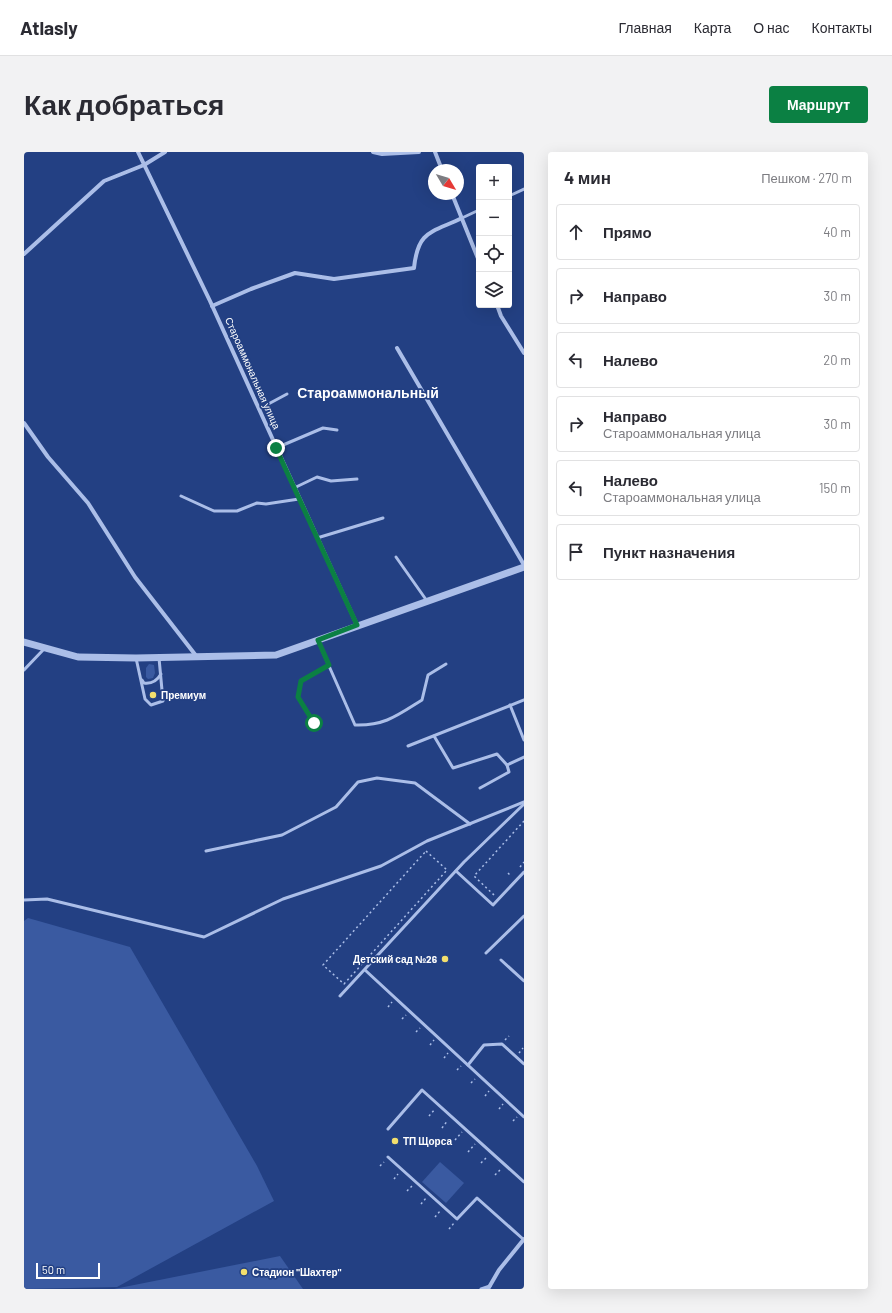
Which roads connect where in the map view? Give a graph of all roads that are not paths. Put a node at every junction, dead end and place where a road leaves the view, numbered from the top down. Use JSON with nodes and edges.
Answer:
{"nodes":[{"id":1,"x":138,"y":152,"type":"edge"},
{"id":2,"x":165,"y":152,"type":"edge"},
{"id":3,"x":373,"y":152,"type":"edge"},
{"id":4,"x":419,"y":152,"type":"edge"},
{"id":5,"x":435,"y":152,"type":"edge"},
{"id":6,"x":440,"y":164,"type":"edge"},
{"id":7,"x":144,"y":165,"type":"junction"},
{"id":8,"x":524,"y":189,"type":"edge"},
{"id":9,"x":512,"y":195,"type":"edge"},
{"id":10,"x":454,"y":200,"type":"edge"},
{"id":11,"x":476,"y":211,"type":"edge"},
{"id":12,"x":462,"y":218,"type":"junction"},
{"id":13,"x":476,"y":253,"type":"edge"},
{"id":14,"x":24,"y":254,"type":"edge"},
{"id":15,"x":212,"y":306,"type":"junction"},
{"id":16,"x":498,"y":308,"type":"edge"},
{"id":17,"x":397,"y":348,"type":"dead end"},
{"id":18,"x":524,"y":353,"type":"edge"},
{"id":19,"x":287,"y":394,"type":"dead end"},
{"id":20,"x":259,"y":409,"type":"junction"},
{"id":21,"x":24,"y":423,"type":"edge"},
{"id":22,"x":336,"y":430,"type":"dead end"},
{"id":23,"x":276,"y":448,"type":"junction"},
{"id":24,"x":357,"y":479,"type":"dead end"},
{"id":25,"x":294,"y":488,"type":"junction"},
{"id":26,"x":181,"y":496,"type":"dead end"},
{"id":27,"x":299,"y":499,"type":"junction"},
{"id":28,"x":383,"y":518,"type":"dead end"},
{"id":29,"x":317,"y":538,"type":"junction"},
{"id":30,"x":396,"y":557,"type":"dead end"},
{"id":31,"x":524,"y":566,"type":"edge"},
{"id":32,"x":427,"y":601,"type":"junction"},
{"id":33,"x":357,"y":625,"type":"junction"},
{"id":34,"x":318,"y":640,"type":"junction"},
{"id":35,"x":24,"y":642,"type":"edge"},
{"id":36,"x":44,"y":649,"type":"junction"},
{"id":37,"x":197,"y":657,"type":"junction"},
{"id":38,"x":136,"y":658,"type":"junction"},
{"id":39,"x":159,"y":658,"type":"junction"},
{"id":40,"x":446,"y":664,"type":"dead end"},
{"id":41,"x":329,"y":665,"type":"junction"},
{"id":42,"x":24,"y":670,"type":"edge"},
{"id":43,"x":161,"y":674,"type":"junction"},
{"id":44,"x":141,"y":679,"type":"junction"},
{"id":45,"x":524,"y":700,"type":"edge"},
{"id":46,"x":510,"y":705,"type":"junction"},
{"id":47,"x":314,"y":723,"type":"dead end"},
{"id":48,"x":434,"y":736,"type":"junction"},
{"id":49,"x":524,"y":740,"type":"edge"},
{"id":50,"x":408,"y":746,"type":"dead end"},
{"id":51,"x":524,"y":757,"type":"edge"},
{"id":52,"x":507,"y":765,"type":"junction"},
{"id":53,"x":480,"y":788,"type":"dead end"},
{"id":54,"x":524,"y":803,"type":"edge"},
{"id":55,"x":470,"y":824,"type":"junction"},
{"id":56,"x":206,"y":851,"type":"dead end"},
{"id":57,"x":456,"y":871,"type":"junction"},
{"id":58,"x":524,"y":872,"type":"edge"},
{"id":59,"x":24,"y":900,"type":"edge"},
{"id":60,"x":524,"y":916,"type":"edge"},
{"id":61,"x":486,"y":953,"type":"dead end"},
{"id":62,"x":501,"y":960,"type":"dead end"},
{"id":63,"x":365,"y":970,"type":"junction"},
{"id":64,"x":524,"y":981,"type":"edge"},
{"id":65,"x":340,"y":996,"type":"dead end"},
{"id":66,"x":524,"y":1064,"type":"edge"},
{"id":67,"x":468,"y":1065,"type":"junction"},
{"id":68,"x":524,"y":1116,"type":"edge"},
{"id":69,"x":388,"y":1129,"type":"dead end"},
{"id":70,"x":388,"y":1157,"type":"dead end"},
{"id":71,"x":524,"y":1182,"type":"edge"},
{"id":72,"x":524,"y":1239,"type":"edge"},
{"id":73,"x":489,"y":1288,"type":"edge"},
{"id":74,"x":481,"y":1289,"type":"edge"}],
"edges":[{"from":1,"to":7,"type":"street","name":"Староаммональная улица"},
{"from":2,"to":7,"type":"street"},
{"from":3,"to":4,"type":"street"},
{"from":5,"to":6,"type":"street"},
{"from":7,"to":14,"type":"street"},
{"from":7,"to":15,"type":"street","name":"Староаммональная улица"},
{"from":8,"to":9,"type":"lane"},
{"from":10,"to":12,"type":"street"},
{"from":11,"to":12,"type":"lane"},
{"from":12,"to":13,"type":"street"},
{"from":12,"to":15,"type":"street"},
{"from":15,"to":20,"type":"street","name":"Староаммональная улица"},
{"from":16,"to":18,"type":"street"},
{"from":17,"to":31,"type":"street"},
{"from":19,"to":20,"type":"lane"},
{"from":20,"to":23,"type":"street","name":"Староаммональная улица"},
{"from":21,"to":37,"type":"street"},
{"from":22,"to":23,"type":"lane"},
{"from":23,"to":25,"type":"street","name":"Староаммональная улица"},
{"from":24,"to":25,"type":"lane"},
{"from":25,"to":27,"type":"street","name":"Староаммональная улица"},
{"from":26,"to":27,"type":"lane"},
{"from":27,"to":29,"type":"street","name":"Староаммональная улица"},
{"from":28,"to":29,"type":"lane"},
{"from":29,"to":33,"type":"street","name":"Староаммональная улица"},
{"from":30,"to":32,"type":"lane"},
{"from":31,"to":32,"type":"street"},
{"from":32,"to":33,"type":"street"},
{"from":33,"to":34,"type":"street"},
{"from":34,"to":37,"type":"street"},
{"from":34,"to":41,"type":"lane"},
{"from":35,"to":36,"type":"street"},
{"from":36,"to":38,"type":"street"},
{"from":36,"to":42,"type":"lane"},
{"from":37,"to":39,"type":"street"},
{"from":38,"to":39,"type":"street"},
{"from":38,"to":44,"type":"lane"},
{"from":39,"to":43,"type":"lane"},
{"from":40,"to":41,"type":"lane"},
{"from":41,"to":47,"type":"lane"},
{"from":43,"to":44,"type":"lane"},
{"from":43,"to":44,"type":"lane"},
{"from":45,"to":46,"type":"lane"},
{"from":46,"to":48,"type":"lane"},
{"from":46,"to":49,"type":"lane"},
{"from":48,"to":50,"type":"lane"},
{"from":48,"to":52,"type":"lane"},
{"from":51,"to":52,"type":"lane"},
{"from":52,"to":53,"type":"lane"},
{"from":54,"to":55,"type":"lane"},
{"from":54,"to":57,"type":"lane"},
{"from":55,"to":56,"type":"lane"},
{"from":55,"to":59,"type":"lane"},
{"from":57,"to":58,"type":"lane"},
{"from":57,"to":63,"type":"lane"},
{"from":60,"to":61,"type":"lane"},
{"from":62,"to":64,"type":"lane"},
{"from":63,"to":65,"type":"lane"},
{"from":63,"to":67,"type":"lane"},
{"from":66,"to":67,"type":"lane"},
{"from":67,"to":68,"type":"lane"},
{"from":69,"to":71,"type":"lane"},
{"from":70,"to":72,"type":"lane"},
{"from":72,"to":73,"type":"street"},
{"from":73,"to":74,"type":"lane"}]}
